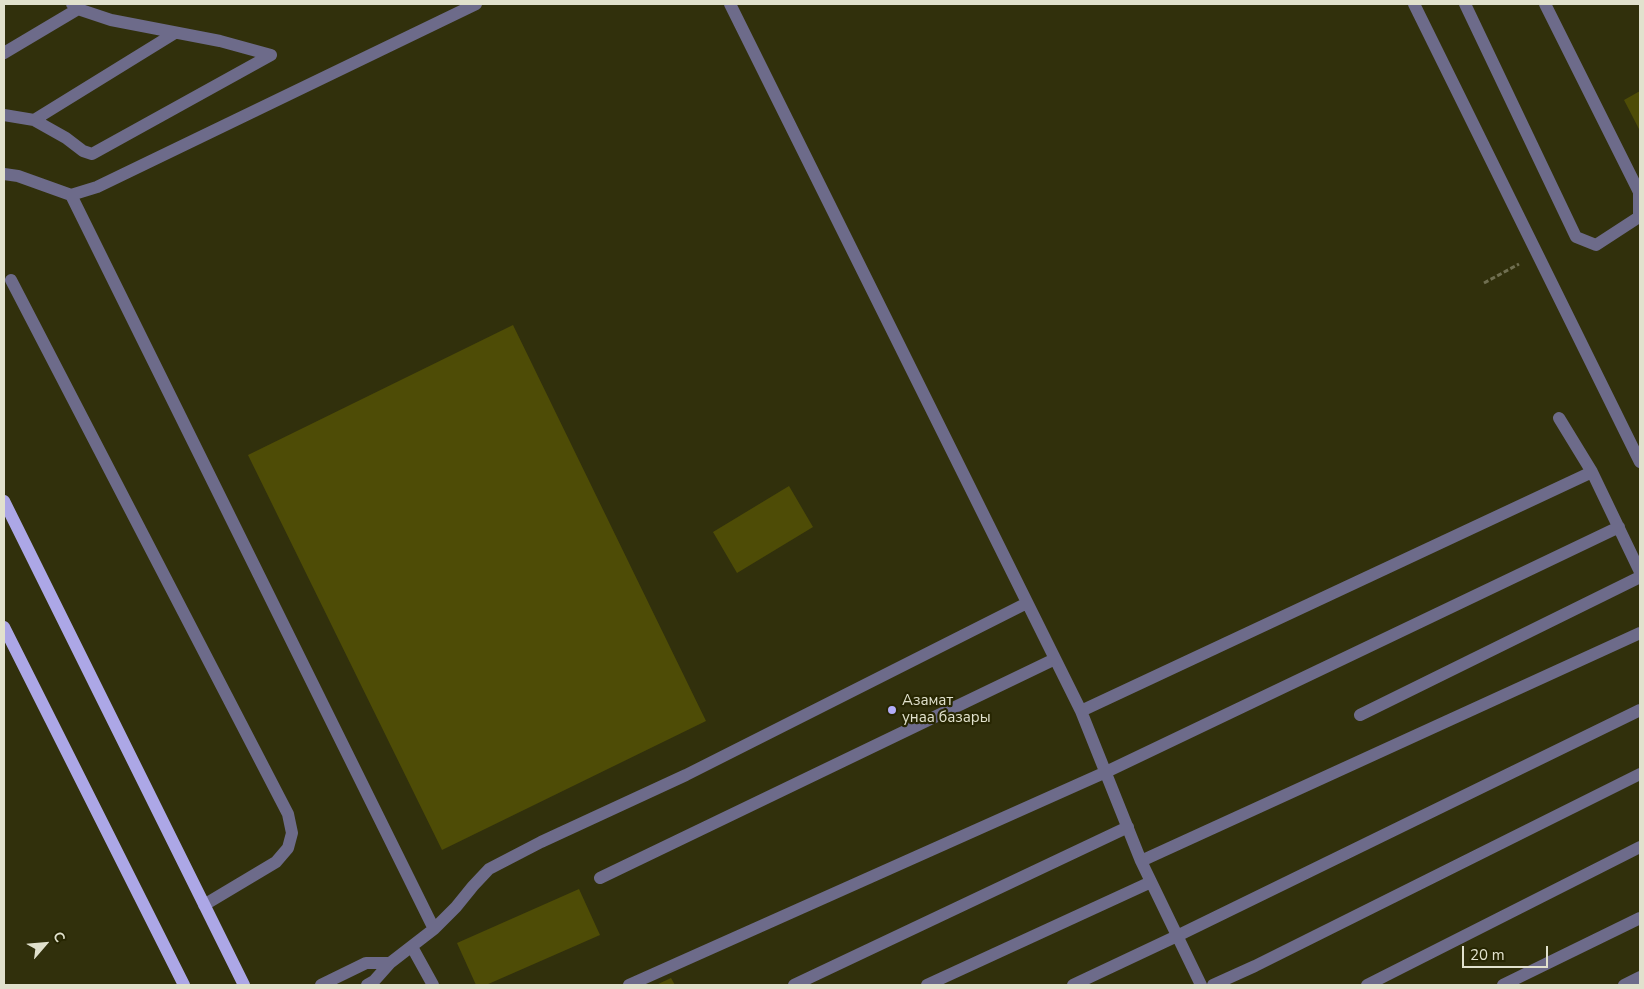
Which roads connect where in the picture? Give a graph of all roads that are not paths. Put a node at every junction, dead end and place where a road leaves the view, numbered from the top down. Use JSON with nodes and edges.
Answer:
{"nodes":[{"id":1,"x":476,"y":4,"type":"edge"},
{"id":2,"x":730,"y":4,"type":"edge"},
{"id":3,"x":1414,"y":4,"type":"edge"},
{"id":4,"x":1465,"y":4,"type":"edge"},
{"id":5,"x":1545,"y":4,"type":"edge"},
{"id":6,"x":75,"y":7,"type":"edge"},
{"id":7,"x":175,"y":33,"type":"junction"},
{"id":8,"x":4,"y":52,"type":"edge"},
{"id":9,"x":4,"y":115,"type":"edge"},
{"id":10,"x":34,"y":120,"type":"junction"},
{"id":11,"x":4,"y":174,"type":"edge"},
{"id":12,"x":71,"y":195,"type":"junction"},
{"id":13,"x":11,"y":280,"type":"dead end"},
{"id":14,"x":1559,"y":418,"type":"dead end"},
{"id":15,"x":1640,"y":462,"type":"edge"},
{"id":16,"x":1592,"y":472,"type":"junction"},
{"id":17,"x":4,"y":501,"type":"edge"},
{"id":18,"x":1619,"y":527,"type":"junction"},
{"id":19,"x":1640,"y":572,"type":"edge"},
{"id":20,"x":1640,"y":577,"type":"edge"},
{"id":21,"x":1027,"y":602,"type":"junction"},
{"id":22,"x":4,"y":627,"type":"edge"},
{"id":23,"x":1640,"y":633,"type":"edge"},
{"id":24,"x":1056,"y":659,"type":"junction"},
{"id":25,"x":1640,"y":710,"type":"edge"},
{"id":26,"x":1081,"y":711,"type":"junction"},
{"id":27,"x":1360,"y":714,"type":"dead end"},
{"id":28,"x":1106,"y":772,"type":"junction"},
{"id":29,"x":1640,"y":774,"type":"edge"},
{"id":30,"x":1128,"y":827,"type":"junction"},
{"id":31,"x":1640,"y":847,"type":"edge"},
{"id":32,"x":1141,"y":861,"type":"junction"},
{"id":33,"x":600,"y":878,"type":"dead end"},
{"id":34,"x":1151,"y":882,"type":"junction"},
{"id":35,"x":204,"y":905,"type":"junction"},
{"id":36,"x":1640,"y":918,"type":"edge"},
{"id":37,"x":434,"y":929,"type":"junction"},
{"id":38,"x":1177,"y":936,"type":"junction"},
{"id":39,"x":412,"y":947,"type":"junction"},
{"id":40,"x":390,"y":963,"type":"junction"},
{"id":41,"x":1640,"y":977,"type":"edge"},
{"id":42,"x":184,"y":985,"type":"edge"},
{"id":43,"x":244,"y":985,"type":"edge"},
{"id":44,"x":321,"y":985,"type":"edge"},
{"id":45,"x":367,"y":985,"type":"edge"},
{"id":46,"x":433,"y":985,"type":"edge"},
{"id":47,"x":629,"y":985,"type":"edge"},
{"id":48,"x":794,"y":985,"type":"edge"},
{"id":49,"x":927,"y":985,"type":"edge"},
{"id":50,"x":1073,"y":985,"type":"edge"},
{"id":51,"x":1201,"y":985,"type":"edge"},
{"id":52,"x":1213,"y":985,"type":"edge"},
{"id":53,"x":1367,"y":985,"type":"edge"},
{"id":54,"x":1503,"y":985,"type":"edge"},
{"id":55,"x":1624,"y":985,"type":"edge"}],
"edges":[{"from":1,"to":12,"type":"street"},
{"from":2,"to":21,"type":"street"},
{"from":3,"to":15,"type":"street"},
{"from":4,"to":5,"type":"street"},
{"from":6,"to":7,"type":"street"},
{"from":6,"to":8,"type":"street"},
{"from":7,"to":10,"type":"street"},
{"from":7,"to":10,"type":"street"},
{"from":9,"to":10,"type":"street"},
{"from":11,"to":12,"type":"street"},
{"from":12,"to":37,"type":"street"},
{"from":13,"to":35,"type":"street"},
{"from":14,"to":16,"type":"street"},
{"from":16,"to":18,"type":"street"},
{"from":16,"to":26,"type":"street"},
{"from":17,"to":35,"type":"main road"},
{"from":18,"to":19,"type":"street"},
{"from":18,"to":28,"type":"street"},
{"from":20,"to":27,"type":"street"},
{"from":21,"to":24,"type":"street"},
{"from":21,"to":37,"type":"street"},
{"from":22,"to":42,"type":"main road"},
{"from":23,"to":32,"type":"street"},
{"from":24,"to":26,"type":"street"},
{"from":24,"to":33,"type":"street"},
{"from":25,"to":38,"type":"street"},
{"from":26,"to":28,"type":"street"},
{"from":28,"to":30,"type":"street"},
{"from":28,"to":47,"type":"street"},
{"from":29,"to":52,"type":"street"},
{"from":30,"to":32,"type":"street"},
{"from":30,"to":48,"type":"street"},
{"from":31,"to":53,"type":"street"},
{"from":32,"to":34,"type":"street"},
{"from":34,"to":38,"type":"street"},
{"from":34,"to":49,"type":"street"},
{"from":35,"to":43,"type":"main road"},
{"from":36,"to":54,"type":"street"},
{"from":37,"to":39,"type":"street"},
{"from":38,"to":50,"type":"street"},
{"from":38,"to":51,"type":"street"},
{"from":39,"to":40,"type":"street"},
{"from":39,"to":46,"type":"street"},
{"from":40,"to":44,"type":"street"},
{"from":40,"to":45,"type":"street"},
{"from":41,"to":55,"type":"street"}]}
